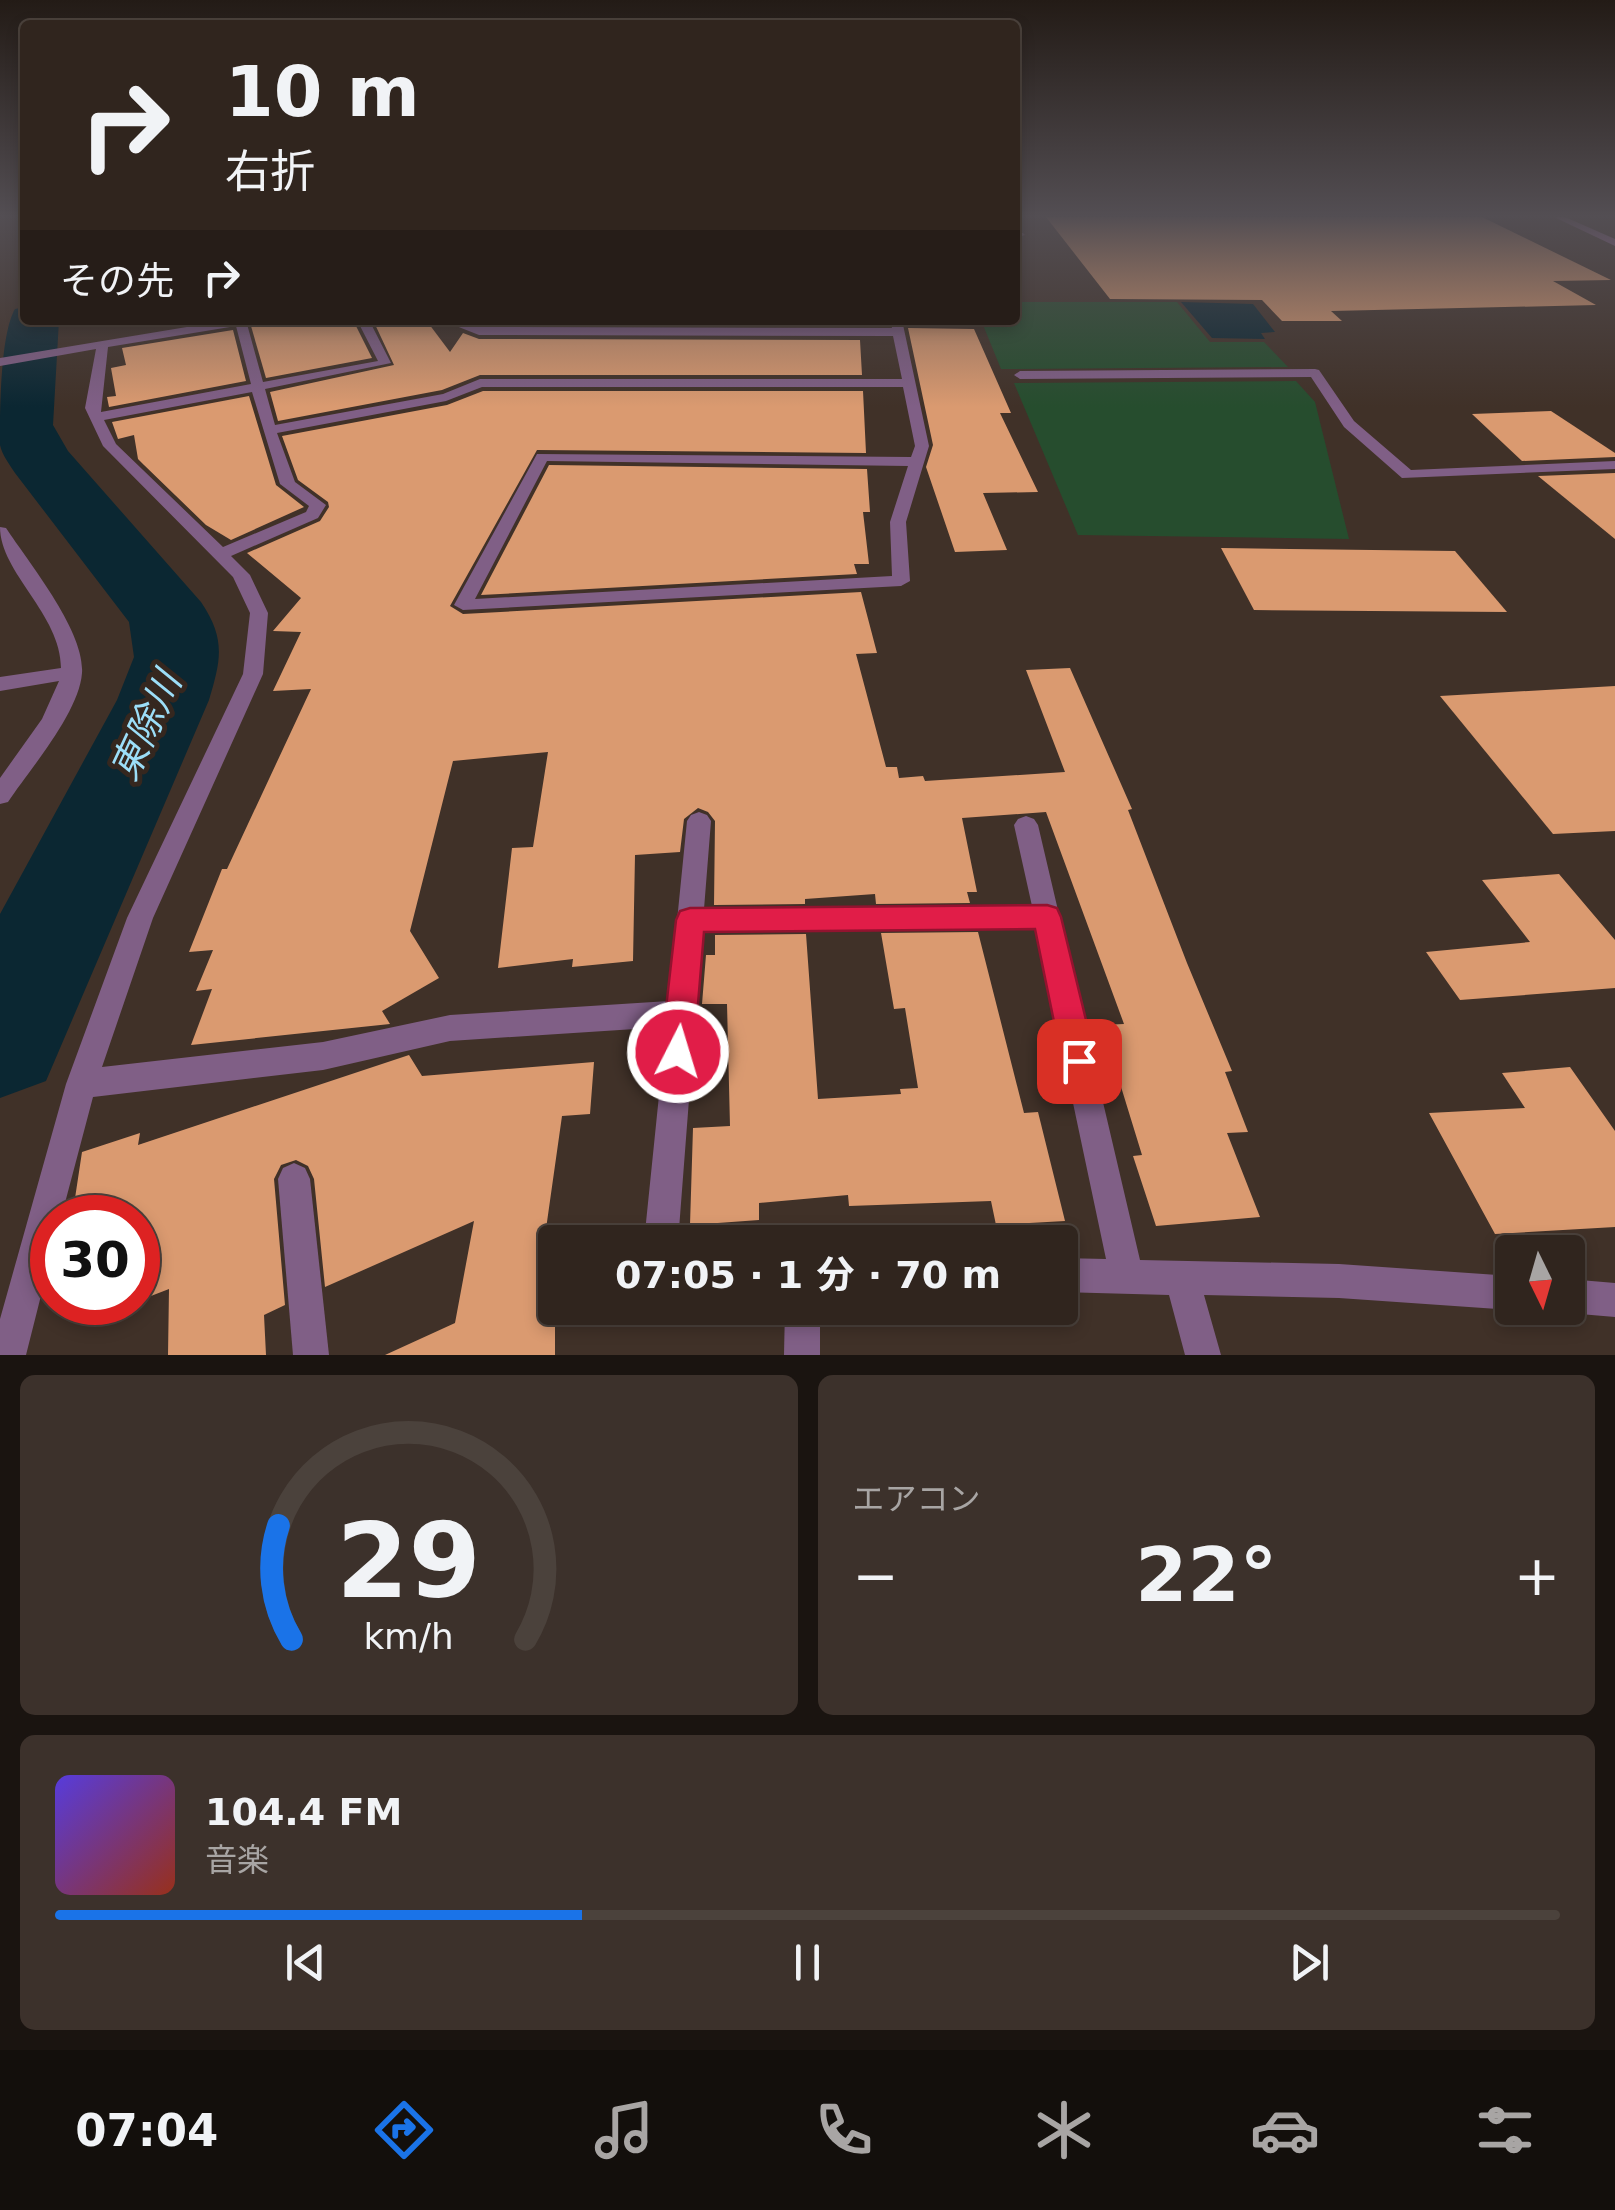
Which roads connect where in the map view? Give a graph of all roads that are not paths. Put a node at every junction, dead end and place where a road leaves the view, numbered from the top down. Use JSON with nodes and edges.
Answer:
{"nodes":[{"id":1,"x":139,"y":325,"type":"edge"},
{"id":2,"x":221,"y":325,"type":"edge"},
{"id":3,"x":247,"y":325,"type":"edge"},
{"id":4,"x":366,"y":325,"type":"edge"},
{"id":5,"x":468,"y":325,"type":"edge"},
{"id":6,"x":897,"y":326,"type":"edge"},
{"id":7,"x":138,"y":338,"type":"junction"},
{"id":8,"x":97,"y":345,"type":"junction"},
{"id":9,"x":0,"y":362,"type":"edge"},
{"id":10,"x":1020,"y":374,"type":"dead end"},
{"id":11,"x":906,"y":383,"type":"junction"},
{"id":12,"x":257,"y":387,"type":"junction"},
{"id":13,"x":96,"y":417,"type":"junction"},
{"id":14,"x":268,"y":430,"type":"junction"},
{"id":15,"x":917,"y":462,"type":"junction"},
{"id":16,"x":1615,"y":465,"type":"edge"},
{"id":17,"x":0,"y":532,"type":"edge"},
{"id":18,"x":219,"y":555,"type":"junction"},
{"id":19,"x":72,"y":673,"type":"junction"},
{"id":20,"x":0,"y":684,"type":"edge"},
{"id":21,"x":0,"y":796,"type":"edge"},
{"id":22,"x":699,"y":821,"type":"dead end"},
{"id":23,"x":1026,"y":824,"type":"dead end"},
{"id":24,"x":1047,"y":917,"type":"junction"},
{"id":25,"x":690,"y":920,"type":"junction"},
{"id":26,"x":681,"y":1013,"type":"junction"},
{"id":27,"x":81,"y":1084,"type":"junction"},
{"id":28,"x":294,"y":1180,"type":"dead end"},
{"id":29,"x":662,"y":1225,"type":"edge"},
{"id":30,"x":1078,"y":1275,"type":"edge"},
{"id":31,"x":1127,"y":1276,"type":"junction"},
{"id":32,"x":1182,"y":1278,"type":"junction"},
{"id":33,"x":1495,"y":1292,"type":"edge"},
{"id":34,"x":1585,"y":1297,"type":"edge"},
{"id":35,"x":1615,"y":1300,"type":"edge"},
{"id":36,"x":803,"y":1325,"type":"edge"},
{"id":37,"x":8,"y":1355,"type":"edge"},
{"id":38,"x":311,"y":1355,"type":"edge"},
{"id":39,"x":802,"y":1355,"type":"edge"},
{"id":40,"x":1203,"y":1355,"type":"edge"}],
"edges":[{"from":1,"to":7,"type":"street"},
{"from":2,"to":7,"type":"street"},
{"from":3,"to":12,"type":"street"},
{"from":4,"to":12,"type":"street"},
{"from":5,"to":6,"type":"street"},
{"from":6,"to":11,"type":"street"},
{"from":7,"to":8,"type":"street"},
{"from":8,"to":9,"type":"street"},
{"from":8,"to":13,"type":"street"},
{"from":10,"to":16,"type":"street"},
{"from":11,"to":14,"type":"street"},
{"from":11,"to":15,"type":"street"},
{"from":12,"to":13,"type":"street"},
{"from":12,"to":14,"type":"street"},
{"from":13,"to":18,"type":"street"},
{"from":14,"to":18,"type":"street"},
{"from":15,"to":15,"type":"street"},
{"from":17,"to":19,"type":"street"},
{"from":18,"to":27,"type":"street"},
{"from":19,"to":20,"type":"street"},
{"from":19,"to":21,"type":"street"},
{"from":22,"to":25,"type":"street"},
{"from":23,"to":24,"type":"street"},
{"from":24,"to":25,"type":"street"},
{"from":24,"to":31,"type":"street"},
{"from":25,"to":26,"type":"street"},
{"from":26,"to":27,"type":"street"},
{"from":26,"to":29,"type":"street"},
{"from":27,"to":37,"type":"street"},
{"from":28,"to":38,"type":"street"},
{"from":30,"to":31,"type":"street"},
{"from":31,"to":32,"type":"street"},
{"from":32,"to":33,"type":"street"},
{"from":32,"to":40,"type":"street"},
{"from":34,"to":35,"type":"street"},
{"from":36,"to":39,"type":"street"}]}
